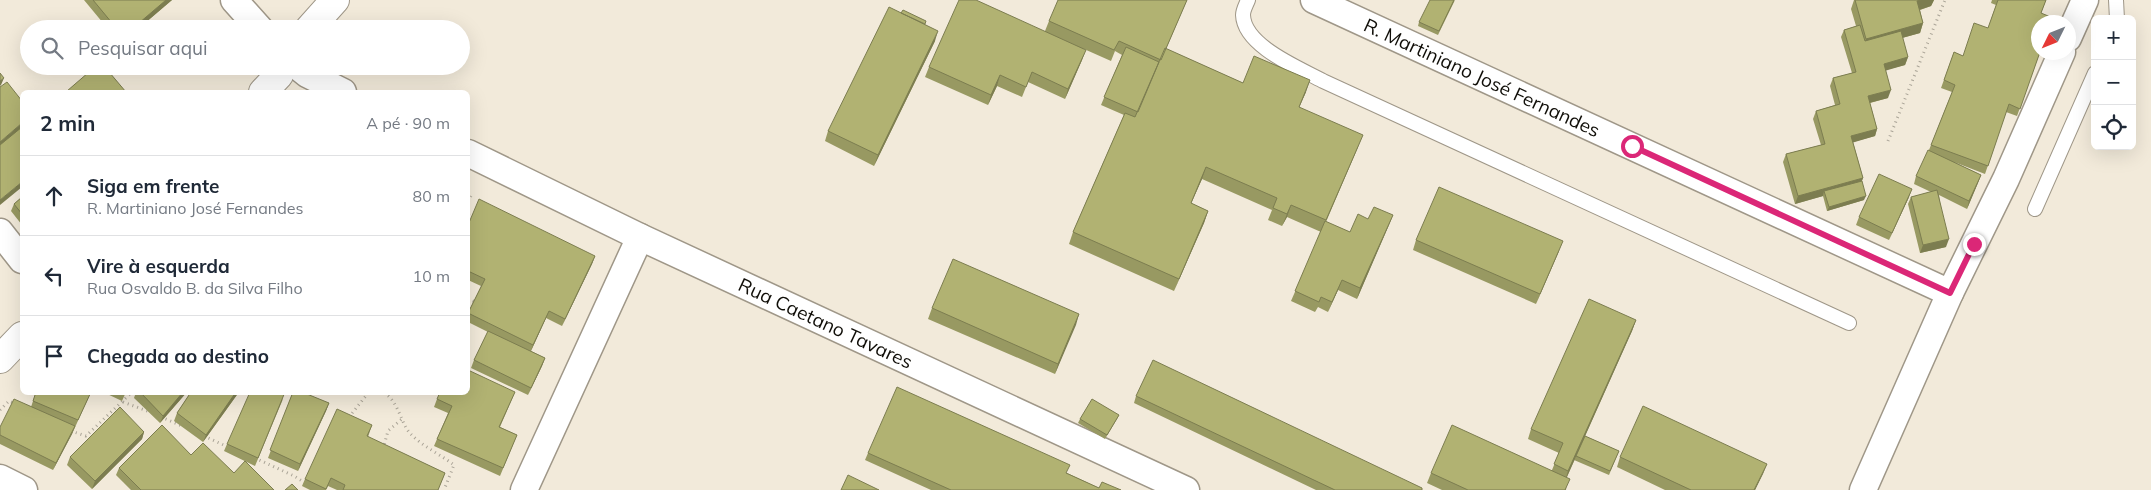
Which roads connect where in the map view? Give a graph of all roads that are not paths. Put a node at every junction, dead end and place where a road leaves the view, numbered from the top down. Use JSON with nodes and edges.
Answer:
{"nodes":[{"id":1,"x":234,"y":0,"type":"edge"},
{"id":2,"x":335,"y":0,"type":"edge"},
{"id":3,"x":1248,"y":0,"type":"edge"},
{"id":4,"x":1314,"y":0,"type":"edge"},
{"id":5,"x":2085,"y":0,"type":"edge"},
{"id":6,"x":2116,"y":0,"type":"edge"},
{"id":7,"x":2117,"y":15,"type":"edge"},
{"id":8,"x":252,"y":20,"type":"edge"},
{"id":9,"x":317,"y":20,"type":"edge"},
{"id":10,"x":2076,"y":20,"type":"edge"},
{"id":11,"x":2058,"y":60,"type":"edge"},
{"id":12,"x":279,"y":75,"type":"edge"},
{"id":13,"x":309,"y":75,"type":"edge"},
{"id":14,"x":2091,"y":82,"type":"edge"},
{"id":15,"x":265,"y":90,"type":"edge"},
{"id":16,"x":339,"y":90,"type":"edge"},
{"id":17,"x":470,"y":154,"type":"edge"},
{"id":18,"x":2035,"y":209,"type":"dead end"},
{"id":19,"x":0,"y":232,"type":"edge"},
{"id":20,"x":640,"y":237,"type":"junction"},
{"id":21,"x":20,"y":257,"type":"edge"},
{"id":22,"x":1950,"y":293,"type":"junction"},
{"id":23,"x":1850,"y":323,"type":"dead end"},
{"id":24,"x":20,"y":338,"type":"edge"},
{"id":25,"x":0,"y":359,"type":"edge"},
{"id":26,"x":0,"y":478,"type":"edge"},
{"id":27,"x":24,"y":490,"type":"edge"},
{"id":28,"x":524,"y":490,"type":"edge"},
{"id":29,"x":1186,"y":490,"type":"edge"},
{"id":30,"x":1863,"y":490,"type":"edge"}],
"edges":[{"from":1,"to":8,"type":"street"},
{"from":2,"to":9,"type":"street"},
{"from":3,"to":23,"type":"lane"},
{"from":4,"to":22,"type":"street","name":"R. Martiniano José Fernandes"},
{"from":5,"to":10,"type":"street"},
{"from":6,"to":7,"type":"lane"},
{"from":11,"to":22,"type":"street"},
{"from":12,"to":15,"type":"street"},
{"from":13,"to":16,"type":"street"},
{"from":14,"to":18,"type":"lane"},
{"from":17,"to":20,"type":"street","name":"Rua Caetano Tavares"},
{"from":19,"to":21,"type":"street"},
{"from":20,"to":28,"type":"street"},
{"from":20,"to":29,"type":"street","name":"Rua Caetano Tavares"},
{"from":22,"to":30,"type":"street"},
{"from":24,"to":25,"type":"street"},
{"from":26,"to":27,"type":"street"}]}
